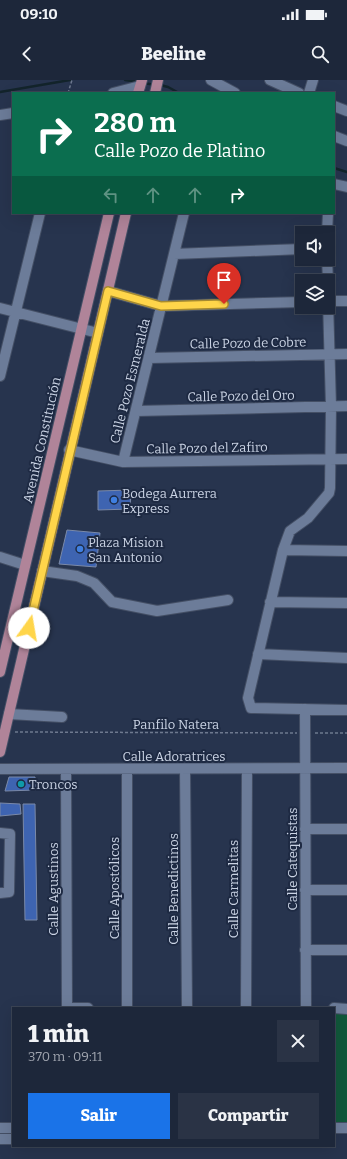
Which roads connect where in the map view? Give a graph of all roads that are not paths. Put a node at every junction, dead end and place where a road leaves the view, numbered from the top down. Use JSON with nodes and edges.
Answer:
{"nodes":[{"id":1,"x":270,"y":80,"type":"edge"},
{"id":2,"x":313,"y":80,"type":"edge"},
{"id":3,"x":217,"y":82,"type":"edge"},
{"id":4,"x":140,"y":85,"type":"edge"},
{"id":5,"x":116,"y":92,"type":"edge"},
{"id":6,"x":233,"y":92,"type":"edge"},
{"id":7,"x":297,"y":92,"type":"edge"},
{"id":8,"x":309,"y":92,"type":"edge"},
{"id":9,"x":335,"y":106,"type":"edge"},
{"id":10,"x":347,"y":111,"type":"edge"},
{"id":11,"x":12,"y":113,"type":"edge"},
{"id":12,"x":0,"y":115,"type":"edge"},
{"id":13,"x":335,"y":136,"type":"edge"},
{"id":14,"x":347,"y":140,"type":"edge"},
{"id":15,"x":335,"y":184,"type":"edge"},
{"id":16,"x":347,"y":187,"type":"edge"},
{"id":17,"x":40,"y":214,"type":"edge"},
{"id":18,"x":109,"y":214,"type":"edge"},
{"id":19,"x":126,"y":214,"type":"edge"},
{"id":20,"x":184,"y":214,"type":"edge"},
{"id":21,"x":328,"y":214,"type":"edge"},
{"id":22,"x":327,"y":226,"type":"edge"},
{"id":23,"x":295,"y":249,"type":"edge"},
{"id":24,"x":174,"y":254,"type":"junction"},
{"id":25,"x":108,"y":291,"type":"junction"},
{"id":26,"x":335,"y":301,"type":"edge"},
{"id":27,"x":347,"y":301,"type":"edge"},
{"id":28,"x":295,"y":302,"type":"edge"},
{"id":29,"x":161,"y":306,"type":"junction"},
{"id":30,"x":0,"y":308,"type":"edge"},
{"id":31,"x":16,"y":312,"type":"junction"},
{"id":32,"x":328,"y":314,"type":"edge"},
{"id":33,"x":81,"y":328,"type":"junction"},
{"id":34,"x":98,"y":333,"type":"junction"},
{"id":35,"x":347,"y":354,"type":"edge"},
{"id":36,"x":330,"y":355,"type":"junction"},
{"id":37,"x":150,"y":358,"type":"junction"},
{"id":38,"x":0,"y":376,"type":"edge"},
{"id":39,"x":347,"y":406,"type":"edge"},
{"id":40,"x":331,"y":407,"type":"junction"},
{"id":41,"x":136,"y":411,"type":"junction"},
{"id":42,"x":70,"y":450,"type":"junction"},
{"id":43,"x":347,"y":459,"type":"edge"},
{"id":44,"x":332,"y":460,"type":"junction"},
{"id":45,"x":123,"y":462,"type":"junction"},
{"id":46,"x":283,"y":550,"type":"junction"},
{"id":47,"x":347,"y":551,"type":"edge"},
{"id":48,"x":0,"y":557,"type":"edge"},
{"id":49,"x":25,"y":564,"type":"junction"},
{"id":50,"x":42,"y":571,"type":"junction"},
{"id":51,"x":228,"y":600,"type":"dead end"},
{"id":52,"x":270,"y":602,"type":"junction"},
{"id":53,"x":347,"y":603,"type":"edge"},
{"id":54,"x":258,"y":654,"type":"junction"},
{"id":55,"x":347,"y":658,"type":"edge"},
{"id":56,"x":0,"y":672,"type":"edge"},
{"id":57,"x":305,"y":709,"type":"junction"},
{"id":58,"x":347,"y":710,"type":"edge"},
{"id":59,"x":9,"y":714,"type":"junction"},
{"id":60,"x":62,"y":717,"type":"dead end"},
{"id":61,"x":0,"y":752,"type":"edge"},
{"id":62,"x":304,"y":768,"type":"junction"},
{"id":63,"x":347,"y":768,"type":"edge"},
{"id":64,"x":0,"y":769,"type":"edge"},
{"id":65,"x":127,"y":769,"type":"junction"},
{"id":66,"x":185,"y":769,"type":"junction"},
{"id":67,"x":247,"y":769,"type":"junction"},
{"id":68,"x":66,"y":770,"type":"junction"},
{"id":69,"x":304,"y":829,"type":"junction"},
{"id":70,"x":347,"y":829,"type":"edge"},
{"id":71,"x":0,"y":833,"type":"edge"},
{"id":72,"x":305,"y":890,"type":"junction"},
{"id":73,"x":347,"y":890,"type":"edge"},
{"id":74,"x":0,"y":893,"type":"edge"},
{"id":75,"x":305,"y":950,"type":"junction"},
{"id":76,"x":347,"y":950,"type":"edge"},
{"id":77,"x":67,"y":1007,"type":"edge"},
{"id":78,"x":127,"y":1007,"type":"edge"},
{"id":79,"x":187,"y":1007,"type":"edge"},
{"id":80,"x":246,"y":1007,"type":"edge"},
{"id":81,"x":306,"y":1007,"type":"edge"},
{"id":82,"x":335,"y":1008,"type":"edge"},
{"id":83,"x":347,"y":1008,"type":"edge"},
{"id":84,"x":0,"y":1128,"type":"edge"},
{"id":85,"x":12,"y":1128,"type":"edge"},
{"id":86,"x":335,"y":1128,"type":"edge"},
{"id":87,"x":347,"y":1128,"type":"edge"},
{"id":88,"x":0,"y":1139,"type":"edge"},
{"id":89,"x":12,"y":1139,"type":"edge"}],
"edges":[{"from":1,"to":7,"type":"street"},
{"from":2,"to":8,"type":"street"},
{"from":3,"to":6,"type":"street"},
{"from":4,"to":5,"type":"street"},
{"from":9,"to":10,"type":"street"},
{"from":11,"to":12,"type":"street"},
{"from":13,"to":14,"type":"street"},
{"from":15,"to":16,"type":"street"},
{"from":17,"to":31,"type":"street"},
{"from":18,"to":33,"type":"main road","name":"Avenida Constitución"},
{"from":19,"to":25,"type":"main road"},
{"from":20,"to":24,"type":"street","name":"Calle Pozo Esmeralda"},
{"from":21,"to":22,"type":"street"},
{"from":23,"to":24,"type":"street"},
{"from":24,"to":29,"type":"street","name":"Calle Pozo Esmeralda"},
{"from":25,"to":29,"type":"street"},
{"from":25,"to":34,"type":"main road"},
{"from":26,"to":27,"type":"street"},
{"from":28,"to":29,"type":"street"},
{"from":29,"to":37,"type":"street","name":"Calle Pozo Esmeralda"},
{"from":30,"to":31,"type":"street"},
{"from":31,"to":33,"type":"street"},
{"from":31,"to":38,"type":"street"},
{"from":32,"to":36,"type":"street"},
{"from":33,"to":34,"type":"street"},
{"from":33,"to":49,"type":"main road","name":"Avenida Constitución"},
{"from":34,"to":42,"type":"main road"},
{"from":35,"to":36,"type":"street","name":"Calle Pozo de Cobre"},
{"from":36,"to":37,"type":"street","name":"Calle Pozo de Cobre"},
{"from":36,"to":40,"type":"street"},
{"from":37,"to":41,"type":"street","name":"Calle Pozo Esmeralda"},
{"from":39,"to":40,"type":"street","name":"Calle Pozo del Oro"},
{"from":40,"to":41,"type":"street","name":"Calle Pozo del Oro"},
{"from":40,"to":44,"type":"street"},
{"from":41,"to":45,"type":"street","name":"Calle Pozo Esmeralda"},
{"from":42,"to":45,"type":"street","name":"Calle Pozo del Zafiro"},
{"from":42,"to":50,"type":"main road"},
{"from":43,"to":44,"type":"street","name":"Calle Pozo del Zafiro"},
{"from":44,"to":45,"type":"street","name":"Calle Pozo del Zafiro"},
{"from":44,"to":46,"type":"street"},
{"from":46,"to":47,"type":"street"},
{"from":46,"to":52,"type":"street"},
{"from":48,"to":49,"type":"street"},
{"from":49,"to":56,"type":"main road","name":"Avenida Constitución"},
{"from":50,"to":51,"type":"street"},
{"from":50,"to":59,"type":"main road"},
{"from":52,"to":53,"type":"street"},
{"from":52,"to":54,"type":"street"},
{"from":54,"to":55,"type":"street"},
{"from":54,"to":57,"type":"street"},
{"from":57,"to":58,"type":"street"},
{"from":57,"to":62,"type":"street","name":"Calle Catequistas"},
{"from":59,"to":60,"type":"street"},
{"from":59,"to":61,"type":"main road"},
{"from":62,"to":63,"type":"street","name":"Calle Adoratrices"},
{"from":62,"to":67,"type":"street","name":"Calle Adoratrices"},
{"from":62,"to":69,"type":"street","name":"Calle Catequistas"},
{"from":64,"to":68,"type":"street","name":"Calle Adoratrices"},
{"from":65,"to":66,"type":"street","name":"Calle Adoratrices"},
{"from":65,"to":68,"type":"street","name":"Calle Adoratrices"},
{"from":65,"to":78,"type":"street","name":"Calle Apostólicos"},
{"from":66,"to":67,"type":"street","name":"Calle Adoratrices"},
{"from":66,"to":79,"type":"street","name":"Calle Benedictinos"},
{"from":67,"to":80,"type":"street","name":"Calle Carmelitas"},
{"from":68,"to":77,"type":"street","name":"Calle Agustinos"},
{"from":69,"to":70,"type":"street"},
{"from":69,"to":72,"type":"street","name":"Calle Catequistas"},
{"from":71,"to":74,"type":"street"},
{"from":72,"to":73,"type":"street"},
{"from":72,"to":75,"type":"street","name":"Calle Catequistas"},
{"from":75,"to":76,"type":"street"},
{"from":75,"to":81,"type":"street","name":"Calle Catequistas"},
{"from":82,"to":83,"type":"street"},
{"from":84,"to":85,"type":"street"},
{"from":86,"to":87,"type":"street"},
{"from":88,"to":89,"type":"street"}]}
